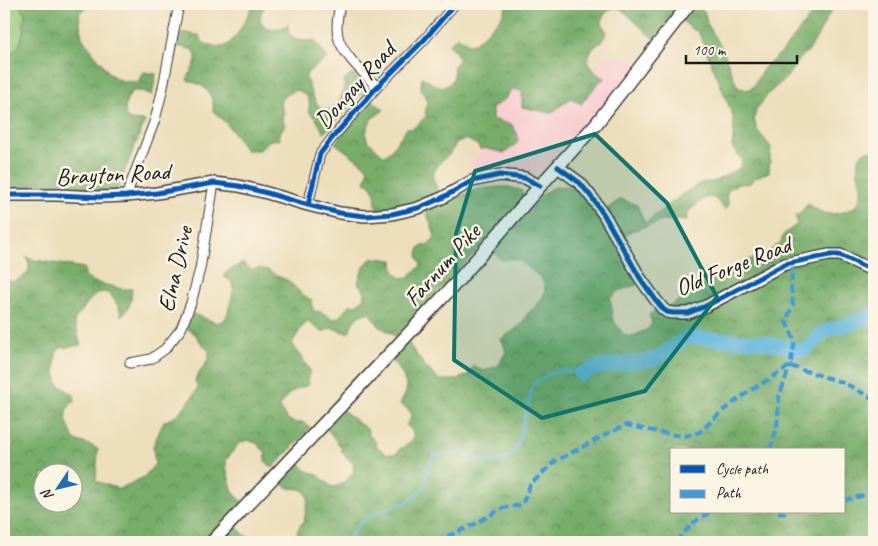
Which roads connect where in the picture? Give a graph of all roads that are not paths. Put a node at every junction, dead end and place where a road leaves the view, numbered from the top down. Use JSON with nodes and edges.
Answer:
{"nodes":[{"id":1,"x":180,"y":4,"type":"edge"},
{"id":2,"x":340,"y":4,"type":"edge"},
{"id":3,"x":455,"y":4,"type":"edge"},
{"id":4,"x":689,"y":4,"type":"edge"},
{"id":5,"x":377,"y":87,"type":"junction"},
{"id":6,"x":558,"y":167,"type":"junction"},
{"id":7,"x":214,"y":183,"type":"junction"},
{"id":8,"x":540,"y":186,"type":"junction"},
{"id":9,"x":4,"y":195,"type":"edge"},
{"id":10,"x":126,"y":196,"type":"junction"},
{"id":11,"x":308,"y":205,"type":"junction"},
{"id":12,"x":874,"y":271,"type":"edge"},
{"id":13,"x":130,"y":363,"type":"dead end"},
{"id":14,"x":212,"y":542,"type":"edge"}],
"edges":[{"from":1,"to":10,"type":"street"},
{"from":2,"to":5,"type":"street"},
{"from":3,"to":5,"type":"street","name":"Dongay Road"},
{"from":4,"to":6,"type":"main road","name":"Farnum Pike"},
{"from":5,"to":11,"type":"street","name":"Dongay Road"},
{"from":6,"to":8,"type":"main road","name":"Farnum Pike"},
{"from":6,"to":12,"type":"street","name":"Old Forge Road"},
{"from":7,"to":10,"type":"street","name":"Brayton Road"},
{"from":7,"to":11,"type":"street","name":"Brayton Road"},
{"from":7,"to":13,"type":"street","name":"Elna Drive"},
{"from":8,"to":11,"type":"street","name":"Brayton Road"},
{"from":8,"to":14,"type":"main road","name":"Farnum Pike"},
{"from":9,"to":10,"type":"street","name":"Brayton Road"}]}
